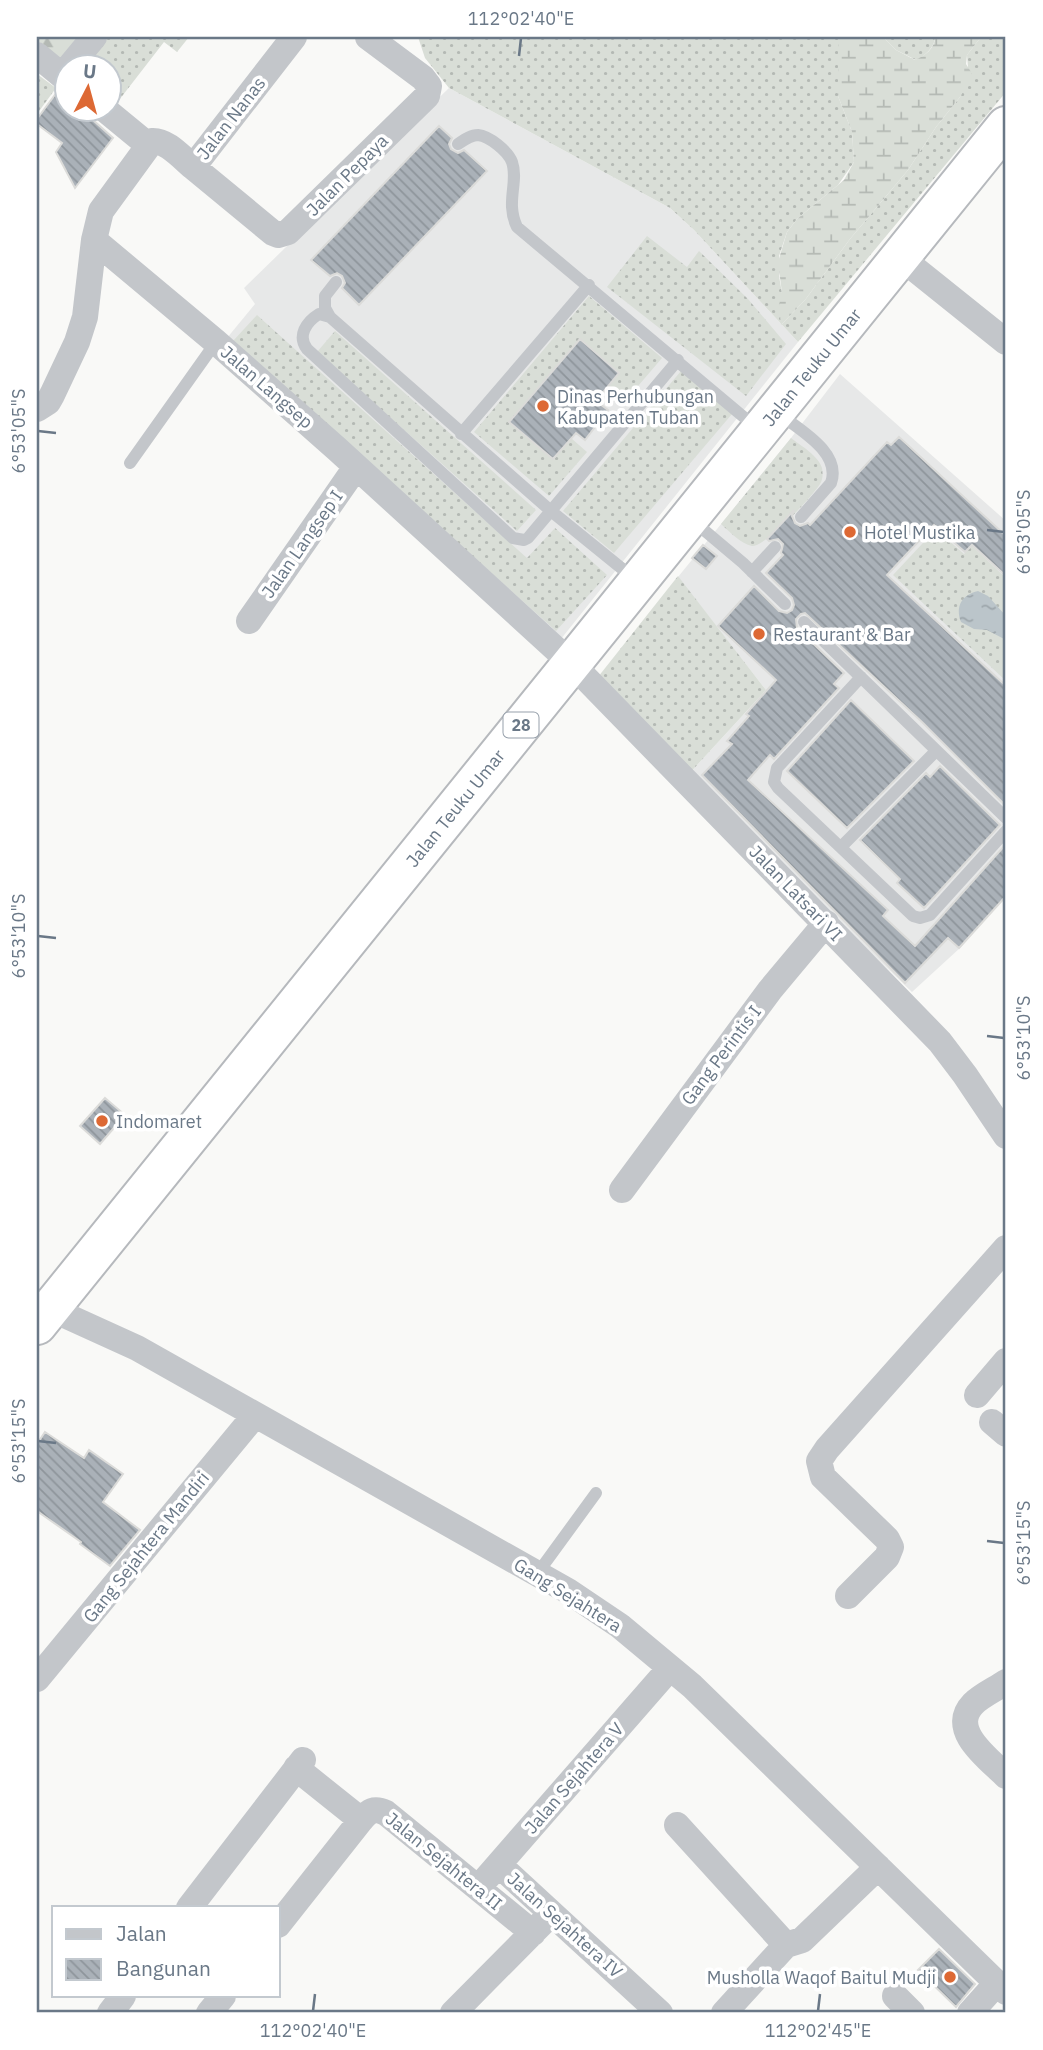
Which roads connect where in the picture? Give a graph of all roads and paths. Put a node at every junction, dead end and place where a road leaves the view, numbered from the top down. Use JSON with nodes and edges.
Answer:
{"nodes":[{"id":1,"x":94,"y":37,"type":"edge"},
{"id":2,"x":294,"y":37,"type":"edge"},
{"id":3,"x":368,"y":37,"type":"edge"},
{"id":4,"x":82,"y":52,"type":"edge"},
{"id":5,"x":37,"y":55,"type":"edge"},
{"id":6,"x":52,"y":64,"type":"edge"},
{"id":7,"x":120,"y":122,"type":"edge"},
{"id":8,"x":1006,"y":126,"type":"edge"},
{"id":9,"x":458,"y":144,"type":"dead end"},
{"id":10,"x":148,"y":145,"type":"junction"},
{"id":11,"x":193,"y":167,"type":"junction"},
{"id":12,"x":94,"y":240,"type":"junction"},
{"id":13,"x":900,"y":257,"type":"junction"},
{"id":14,"x":336,"y":282,"type":"dead end"},
{"id":15,"x":589,"y":285,"type":"junction"},
{"id":16,"x":330,"y":317,"type":"junction"},
{"id":17,"x":216,"y":342,"type":"junction"},
{"id":18,"x":1006,"y":342,"type":"edge"},
{"id":19,"x":678,"y":360,"type":"junction"},
{"id":20,"x":37,"y":409,"type":"edge"},
{"id":21,"x":767,"y":420,"type":"junction"},
{"id":22,"x":461,"y":434,"type":"junction"},
{"id":23,"x":130,"y":463,"type":"dead end"},
{"id":24,"x":356,"y":467,"type":"junction"},
{"id":25,"x":551,"y":511,"type":"junction"},
{"id":26,"x":689,"y":517,"type":"junction"},
{"id":27,"x":802,"y":517,"type":"dead end"},
{"id":28,"x":775,"y":547,"type":"dead end"},
{"id":29,"x":752,"y":572,"type":"junction"},
{"id":30,"x":637,"y":581,"type":"junction"},
{"id":31,"x":785,"y":604,"type":"dead end"},
{"id":32,"x":249,"y":621,"type":"dead end"},
{"id":33,"x":804,"y":622,"type":"dead end"},
{"id":34,"x":571,"y":663,"type":"junction"},
{"id":35,"x":861,"y":677,"type":"junction"},
{"id":36,"x":936,"y":751,"type":"junction"},
{"id":37,"x":1006,"y":818,"type":"edge"},
{"id":38,"x":1006,"y":831,"type":"edge"},
{"id":39,"x":841,"y":847,"type":"junction"},
{"id":40,"x":826,"y":923,"type":"junction"},
{"id":41,"x":1006,"y":1136,"type":"edge"},
{"id":42,"x":622,"y":1190,"type":"dead end"},
{"id":43,"x":1006,"y":1248,"type":"edge"},
{"id":44,"x":41,"y":1312,"type":"edge"},
{"id":45,"x":1006,"y":1361,"type":"edge"},
{"id":46,"x":977,"y":1395,"type":"dead end"},
{"id":47,"x":255,"y":1415,"type":"junction"},
{"id":48,"x":596,"y":1493,"type":"dead end"},
{"id":49,"x":537,"y":1574,"type":"junction"},
{"id":50,"x":848,"y":1596,"type":"dead end"},
{"id":51,"x":670,"y":1668,"type":"junction"},
{"id":52,"x":37,"y":1679,"type":"edge"},
{"id":53,"x":1006,"y":1682,"type":"edge"},
{"id":54,"x":1006,"y":1776,"type":"edge"},
{"id":55,"x":361,"y":1820,"type":"junction"},
{"id":56,"x":677,"y":1825,"type":"dead end"},
{"id":57,"x":499,"y":1865,"type":"junction"},
{"id":58,"x":878,"y":1867,"type":"junction"},
{"id":59,"x":478,"y":1888,"type":"junction"},
{"id":60,"x":192,"y":1906,"type":"edge"},
{"id":61,"x":552,"y":1914,"type":"junction"},
{"id":62,"x":280,"y":1922,"type":"edge"},
{"id":63,"x":533,"y":1933,"type":"junction"},
{"id":64,"x":786,"y":1945,"type":"junction"},
{"id":65,"x":1002,"y":1987,"type":"edge"},
{"id":66,"x":122,"y":1997,"type":"edge"},
{"id":67,"x":222,"y":1997,"type":"edge"},
{"id":68,"x":110,"y":2013,"type":"edge"},
{"id":69,"x":209,"y":2013,"type":"edge"},
{"id":70,"x":453,"y":2013,"type":"edge"},
{"id":71,"x":660,"y":2013,"type":"edge"},
{"id":72,"x":724,"y":2013,"type":"edge"},
{"id":73,"x":970,"y":2013,"type":"edge"}],
"edges":[{"from":1,"to":4,"type":"street"},
{"from":2,"to":11,"type":"street","name":"Jalan Nanas"},
{"from":3,"to":11,"type":"street","name":"Jalan Pepaya"},
{"from":5,"to":6,"type":"street"},
{"from":7,"to":10,"type":"street"},
{"from":8,"to":13,"type":"highway","name":"Jalan Teuku Umar","number":"28"},
{"from":9,"to":15,"type":"lane"},
{"from":10,"to":11,"type":"street","name":"Jalan Nanas"},
{"from":10,"to":12,"type":"street"},
{"from":12,"to":17,"type":"street","name":"Jalan Langsep"},
{"from":12,"to":20,"type":"street"},
{"from":13,"to":18,"type":"street"},
{"from":13,"to":21,"type":"highway","name":"Jalan Teuku Umar","number":"28"},
{"from":14,"to":16,"type":"lane"},
{"from":15,"to":19,"type":"lane"},
{"from":15,"to":22,"type":"lane"},
{"from":16,"to":22,"type":"lane"},
{"from":16,"to":25,"type":"lane"},
{"from":17,"to":23,"type":"lane"},
{"from":17,"to":24,"type":"street","name":"Jalan Langsep"},
{"from":19,"to":21,"type":"lane"},
{"from":19,"to":25,"type":"lane"},
{"from":21,"to":26,"type":"highway","name":"Jalan Teuku Umar","number":"28"},
{"from":21,"to":27,"type":"lane"},
{"from":22,"to":25,"type":"lane"},
{"from":24,"to":32,"type":"street","name":"Jalan Langsep I"},
{"from":24,"to":34,"type":"street","name":"Jalan Langsep"},
{"from":25,"to":30,"type":"lane"},
{"from":26,"to":29,"type":"lane"},
{"from":26,"to":30,"type":"highway","name":"Jalan Teuku Umar","number":"28"},
{"from":28,"to":29,"type":"lane"},
{"from":29,"to":31,"type":"lane"},
{"from":30,"to":34,"type":"highway","name":"Jalan Teuku Umar","number":"28"},
{"from":33,"to":35,"type":"lane"},
{"from":34,"to":40,"type":"street","name":"Jalan Latsari VI"},
{"from":34,"to":44,"type":"highway","name":"Jalan Teuku Umar","number":"28"},
{"from":35,"to":36,"type":"lane"},
{"from":35,"to":39,"type":"lane"},
{"from":36,"to":37,"type":"lane"},
{"from":36,"to":39,"type":"lane"},
{"from":38,"to":39,"type":"lane"},
{"from":40,"to":41,"type":"street","name":"Jalan Latsari VI"},
{"from":40,"to":42,"type":"street","name":"Gang Perintis I"},
{"from":43,"to":50,"type":"street"},
{"from":44,"to":47,"type":"street","name":"Gang Sejahtera"},
{"from":45,"to":46,"type":"street"},
{"from":47,"to":49,"type":"street","name":"Gang Sejahtera"},
{"from":47,"to":52,"type":"street","name":"Gang Sejahtera Mandiri"},
{"from":48,"to":49,"type":"lane"},
{"from":49,"to":51,"type":"street","name":"Gang Sejahtera"},
{"from":51,"to":57,"type":"street","name":"Jalan Sejahtera V"},
{"from":51,"to":58,"type":"street","name":"Gang Sejahtera"},
{"from":53,"to":54,"type":"street"},
{"from":55,"to":59,"type":"street","name":"Jalan Sejahtera II"},
{"from":55,"to":60,"type":"street"},
{"from":55,"to":62,"type":"street","name":"Jalan Sejahtera II"},
{"from":56,"to":64,"type":"street"},
{"from":57,"to":59,"type":"street","name":"Jalan Sejahtera V"},
{"from":57,"to":61,"type":"street","name":"Jalan Sejahtera IV"},
{"from":58,"to":64,"type":"street"},
{"from":58,"to":65,"type":"street","name":"Gang Sejahtera"},
{"from":59,"to":63,"type":"street","name":"Jalan Sejahtera II"},
{"from":61,"to":63,"type":"street"},
{"from":61,"to":71,"type":"street","name":"Jalan Sejahtera IV"},
{"from":63,"to":70,"type":"street"},
{"from":64,"to":72,"type":"street"},
{"from":65,"to":73,"type":"street"},
{"from":66,"to":68,"type":"street"},
{"from":67,"to":69,"type":"street"}]}
